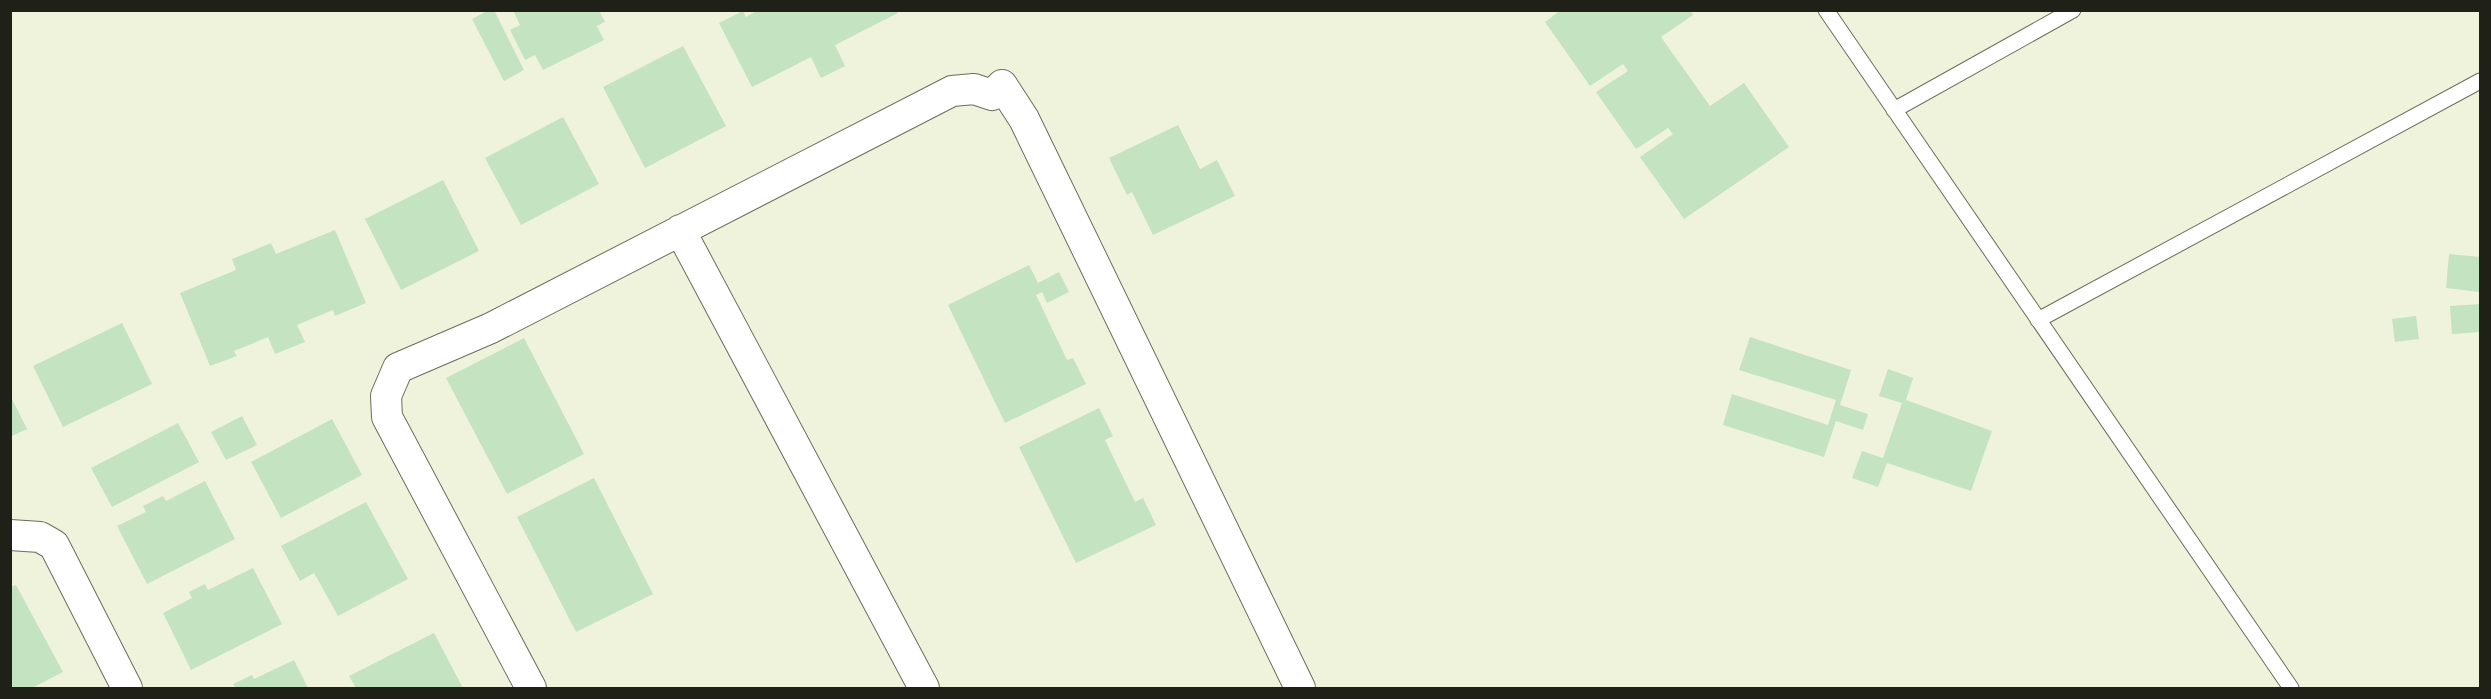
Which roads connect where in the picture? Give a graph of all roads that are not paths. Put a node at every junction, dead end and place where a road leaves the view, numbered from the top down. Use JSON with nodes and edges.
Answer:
{"nodes":[{"id":1,"x":1826,"y":10,"type":"edge"},
{"id":2,"x":2073,"y":10,"type":"edge"},
{"id":3,"x":2481,"y":81,"type":"edge"},
{"id":4,"x":1894,"y":110,"type":"junction"},
{"id":5,"x":680,"y":230,"type":"junction"},
{"id":6,"x":2038,"y":320,"type":"junction"},
{"id":7,"x":10,"y":535,"type":"edge"},
{"id":8,"x":128,"y":688,"type":"edge"},
{"id":9,"x":531,"y":688,"type":"edge"},
{"id":10,"x":924,"y":688,"type":"edge"},
{"id":11,"x":1300,"y":688,"type":"edge"},
{"id":12,"x":2291,"y":688,"type":"edge"}],
"edges":[{"from":1,"to":4,"type":"lane"},
{"from":2,"to":4,"type":"lane"},
{"from":3,"to":6,"type":"lane"},
{"from":4,"to":6,"type":"lane"},
{"from":5,"to":9,"type":"street"},
{"from":5,"to":10,"type":"street"},
{"from":5,"to":11,"type":"street"},
{"from":6,"to":12,"type":"lane"},
{"from":7,"to":8,"type":"street"}]}
